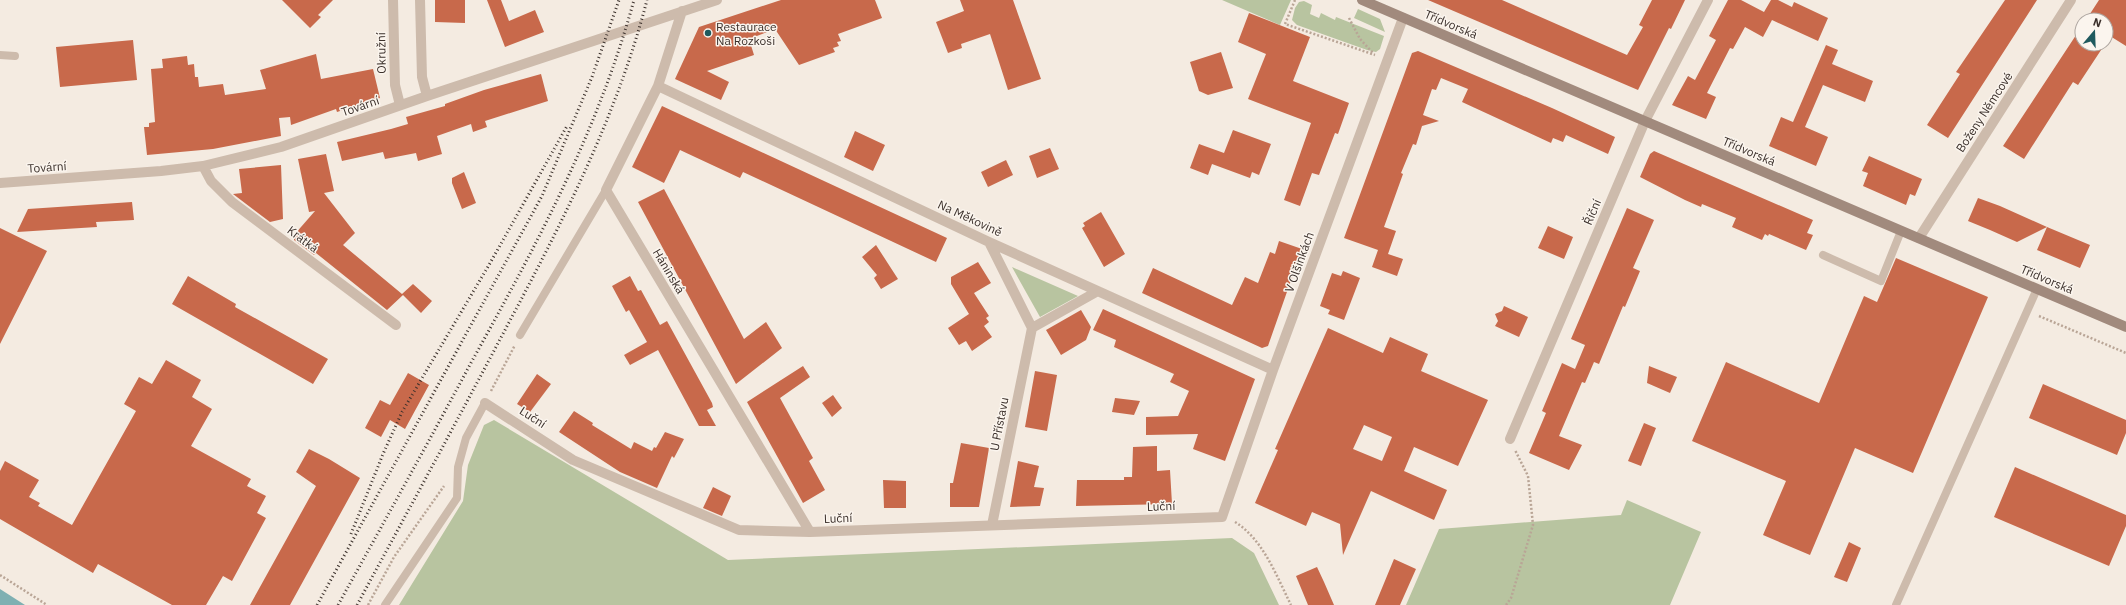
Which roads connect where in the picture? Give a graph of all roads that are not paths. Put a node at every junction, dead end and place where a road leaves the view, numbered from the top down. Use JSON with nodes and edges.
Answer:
{"nodes":[{"id":1,"x":393,"y":0,"type":"edge"},
{"id":2,"x":420,"y":0,"type":"edge"},
{"id":3,"x":717,"y":0,"type":"edge"},
{"id":4,"x":1362,"y":0,"type":"edge"},
{"id":5,"x":1708,"y":0,"type":"edge"},
{"id":6,"x":2072,"y":0,"type":"edge"},
{"id":7,"x":682,"y":11,"type":"junction"},
{"id":8,"x":1403,"y":18,"type":"junction"},
{"id":9,"x":0,"y":55,"type":"edge"},
{"id":10,"x":15,"y":56,"type":"dead end"},
{"id":11,"x":658,"y":86,"type":"junction"},
{"id":12,"x":427,"y":96,"type":"junction"},
{"id":13,"x":400,"y":105,"type":"junction"},
{"id":14,"x":1645,"y":121,"type":"junction"},
{"id":15,"x":203,"y":166,"type":"junction"},
{"id":16,"x":0,"y":183,"type":"edge"},
{"id":17,"x":606,"y":190,"type":"junction"},
{"id":18,"x":1901,"y":231,"type":"junction"},
{"id":19,"x":1919,"y":238,"type":"junction"},
{"id":20,"x":989,"y":242,"type":"junction"},
{"id":21,"x":1823,"y":255,"type":"dead end"},
{"id":22,"x":2037,"y":289,"type":"junction"},
{"id":23,"x":1098,"y":291,"type":"junction"},
{"id":24,"x":396,"y":325,"type":"dead end"},
{"id":25,"x":2126,"y":327,"type":"edge"},
{"id":26,"x":1032,"y":328,"type":"junction"},
{"id":27,"x":520,"y":335,"type":"road end"},
{"id":28,"x":1273,"y":370,"type":"junction"},
{"id":29,"x":485,"y":403,"type":"joint"},
{"id":30,"x":1510,"y":439,"type":"road end"},
{"id":31,"x":1222,"y":517,"type":"joint"},
{"id":32,"x":992,"y":525,"type":"junction"},
{"id":33,"x":810,"y":532,"type":"junction"},
{"id":34,"x":385,"y":605,"type":"edge"},
{"id":35,"x":1896,"y":605,"type":"edge"}],
"edges":[{"from":1,"to":13,"type":"street","name":"Okružní"},
{"from":2,"to":12,"type":"street"},
{"from":3,"to":7,"type":"street","name":"Tovární"},
{"from":4,"to":8,"type":"main road","name":"Třídvorská"},
{"from":5,"to":14,"type":"street","name":"Říční"},
{"from":6,"to":19,"type":"street","name":"Boženy Němcové"},
{"from":7,"to":11,"type":"street"},
{"from":7,"to":12,"type":"street","name":"Tovární"},
{"from":8,"to":14,"type":"main road","name":"Třídvorská"},
{"from":8,"to":28,"type":"street","name":"V Olšinkách"},
{"from":9,"to":10,"type":"lane"},
{"from":11,"to":17,"type":"street"},
{"from":11,"to":20,"type":"street","name":"Na Měkovině"},
{"from":12,"to":13,"type":"street","name":"Tovární"},
{"from":13,"to":15,"type":"street","name":"Tovární"},
{"from":14,"to":18,"type":"main road","name":"Třídvorská"},
{"from":14,"to":30,"type":"street","name":"Říční"},
{"from":15,"to":16,"type":"street","name":"Tovární"},
{"from":15,"to":24,"type":"street","name":"Krátká"},
{"from":17,"to":27,"type":"lane"},
{"from":17,"to":33,"type":"street","name":"Háninská"},
{"from":18,"to":19,"type":"main road","name":"Třídvorská"},
{"from":18,"to":21,"type":"lane"},
{"from":19,"to":22,"type":"main road","name":"Třídvorská"},
{"from":20,"to":23,"type":"street","name":"Na Měkovině"},
{"from":20,"to":26,"type":"street"},
{"from":22,"to":25,"type":"main road","name":"Třídvorská"},
{"from":22,"to":35,"type":"lane"},
{"from":23,"to":26,"type":"street"},
{"from":23,"to":28,"type":"street","name":"Na Měkovině"},
{"from":26,"to":32,"type":"street","name":"U Přístavu"},
{"from":28,"to":31,"type":"street","name":"V Olšinkách"},
{"from":29,"to":33,"type":"street","name":"Luční"},
{"from":29,"to":34,"type":"lane"},
{"from":31,"to":32,"type":"street","name":"Luční"},
{"from":32,"to":33,"type":"street","name":"Luční"}]}
